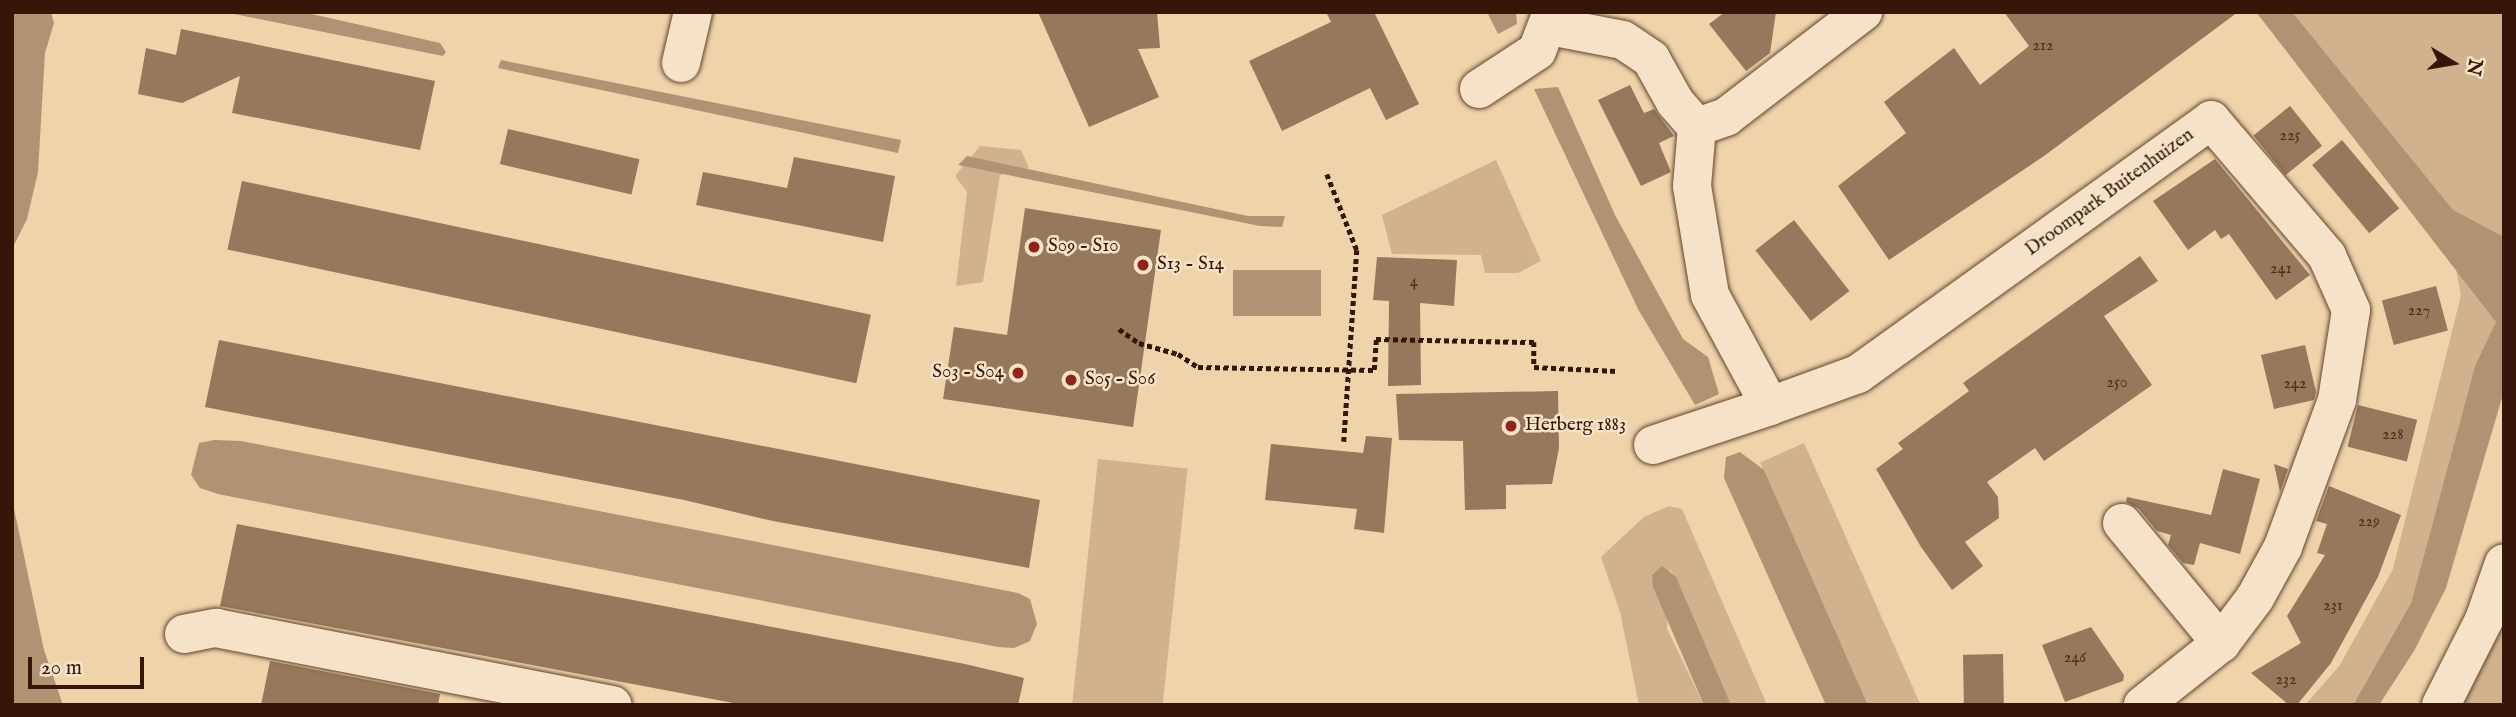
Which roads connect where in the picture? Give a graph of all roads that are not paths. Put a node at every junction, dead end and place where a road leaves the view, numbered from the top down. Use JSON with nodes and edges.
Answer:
{"nodes":[{"id":1,"x":693,"y":12,"type":"edge"},
{"id":2,"x":1863,"y":12,"type":"edge"},
{"id":3,"x":1551,"y":19,"type":"edge"},
{"id":4,"x":681,"y":63,"type":"dead end"},
{"id":5,"x":1479,"y":89,"type":"dead end"},
{"id":6,"x":1697,"y":127,"type":"junction"},
{"id":7,"x":1770,"y":405,"type":"junction"},
{"id":8,"x":1653,"y":445,"type":"dead end"},
{"id":9,"x":2122,"y":523,"type":"dead end"},
{"id":10,"x":2504,"y":563,"type":"edge"},
{"id":11,"x":184,"y":634,"type":"dead end"},
{"id":12,"x":2221,"y":643,"type":"junction"},
{"id":13,"x":613,"y":705,"type":"edge"},
{"id":14,"x":2143,"y":705,"type":"edge"},
{"id":15,"x":2441,"y":705,"type":"edge"}],
"edges":[{"from":1,"to":4,"type":"street"},
{"from":2,"to":6,"type":"street"},
{"from":3,"to":5,"type":"street"},
{"from":3,"to":6,"type":"street"},
{"from":6,"to":7,"type":"street"},
{"from":7,"to":8,"type":"street"},
{"from":7,"to":12,"type":"street","name":"Droompark Buitenhuizen"},
{"from":9,"to":12,"type":"street"},
{"from":10,"to":15,"type":"street"},
{"from":11,"to":13,"type":"street"},
{"from":12,"to":14,"type":"street","name":"Droompark Buitenhuizen"}]}
